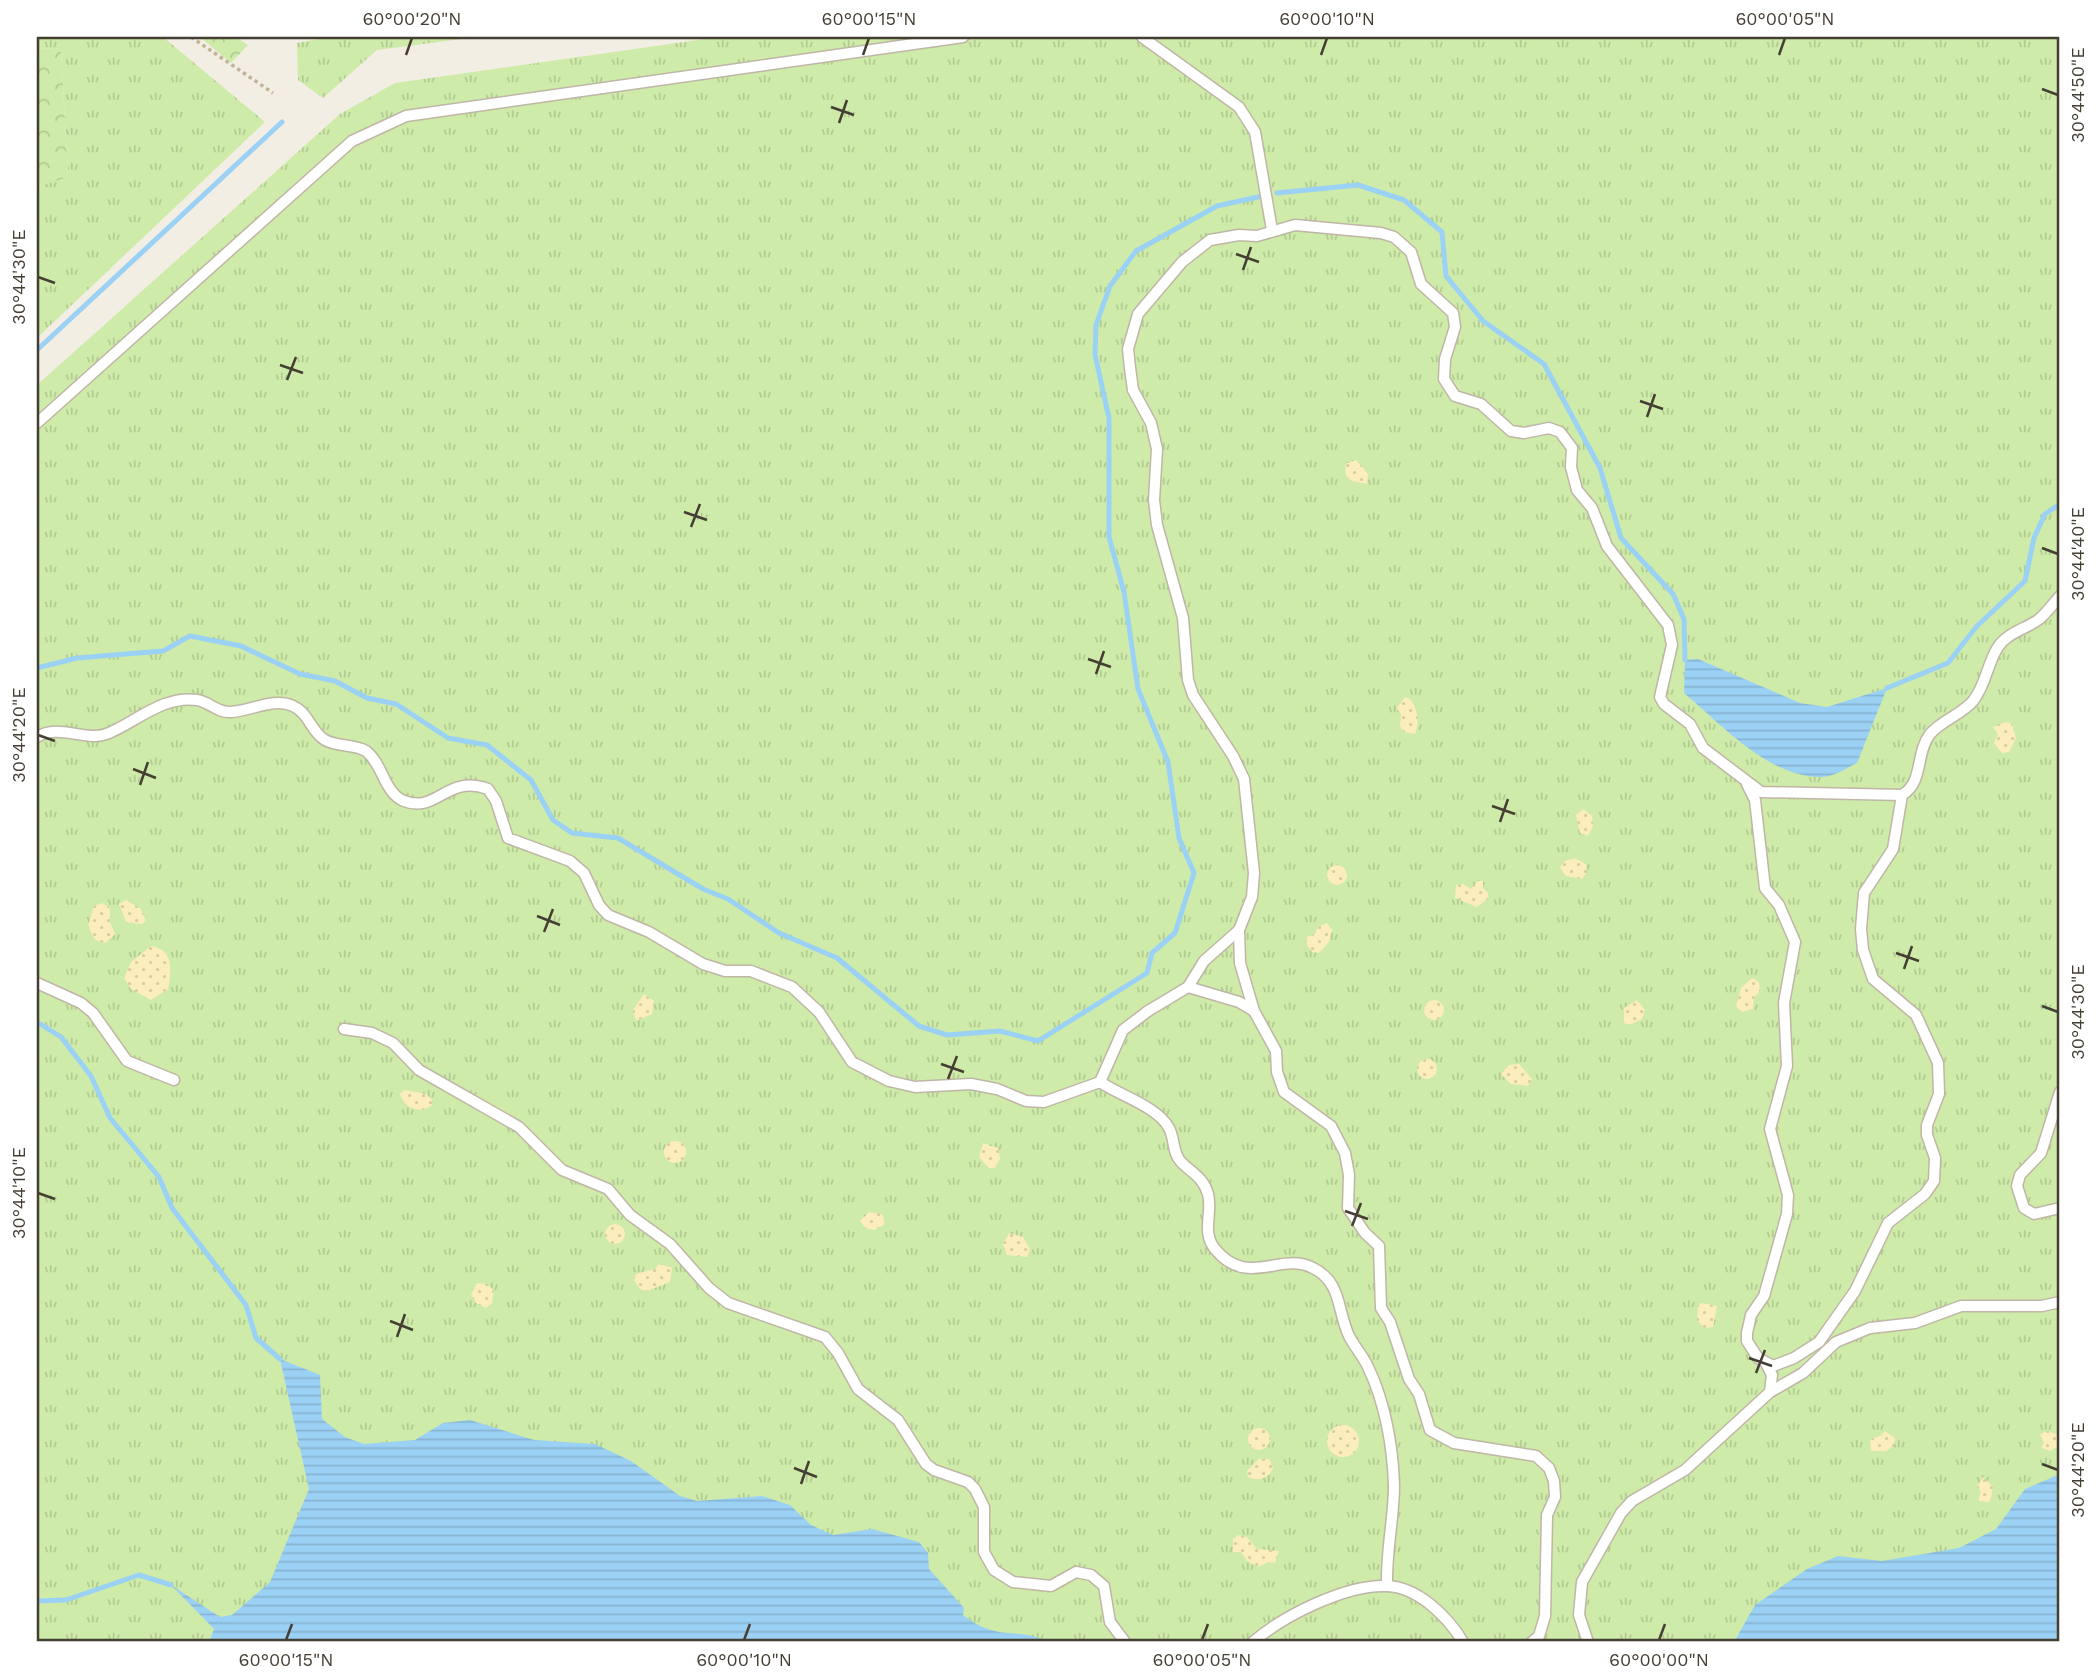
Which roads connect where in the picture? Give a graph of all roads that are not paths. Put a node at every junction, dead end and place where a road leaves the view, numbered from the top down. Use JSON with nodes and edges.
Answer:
{"nodes":[{"id":1,"x":963,"y":37,"type":"edge"},
{"id":2,"x":1142,"y":37,"type":"edge"},
{"id":3,"x":1272,"y":230,"type":"junction"},
{"id":4,"x":37,"y":424,"type":"edge"},
{"id":5,"x":2060,"y":596,"type":"edge"},
{"id":6,"x":37,"y":737,"type":"edge"},
{"id":7,"x":1746,"y":781,"type":"junction"},
{"id":8,"x":1902,"y":796,"type":"junction"},
{"id":9,"x":1239,"y":930,"type":"junction"},
{"id":10,"x":37,"y":983,"type":"edge"},
{"id":11,"x":1188,"y":988,"type":"junction"},
{"id":12,"x":1254,"y":1012,"type":"junction"},
{"id":13,"x":344,"y":1029,"type":"dead end"},
{"id":14,"x":174,"y":1080,"type":"dead end"},
{"id":15,"x":1100,"y":1082,"type":"junction"},
{"id":16,"x":2060,"y":1092,"type":"edge"},
{"id":17,"x":2060,"y":1208,"type":"edge"},
{"id":18,"x":2060,"y":1302,"type":"edge"},
{"id":19,"x":1767,"y":1365,"type":"junction"},
{"id":20,"x":1770,"y":1392,"type":"junction"},
{"id":21,"x":1387,"y":1586,"type":"junction"},
{"id":22,"x":1125,"y":1642,"type":"edge"},
{"id":23,"x":1253,"y":1642,"type":"edge"},
{"id":24,"x":1463,"y":1642,"type":"edge"},
{"id":25,"x":1532,"y":1642,"type":"edge"},
{"id":26,"x":1588,"y":1642,"type":"edge"}],
"edges":[{"from":1,"to":4,"type":"lane"},
{"from":2,"to":3,"type":"lane"},
{"from":3,"to":7,"type":"lane"},
{"from":3,"to":9,"type":"lane"},
{"from":5,"to":8,"type":"lane"},
{"from":6,"to":15,"type":"lane"},
{"from":7,"to":8,"type":"lane"},
{"from":7,"to":19,"type":"lane"},
{"from":8,"to":19,"type":"lane"},
{"from":9,"to":11,"type":"lane"},
{"from":9,"to":12,"type":"lane"},
{"from":10,"to":14,"type":"lane"},
{"from":11,"to":12,"type":"lane"},
{"from":11,"to":15,"type":"lane"},
{"from":12,"to":25,"type":"lane"},
{"from":13,"to":22,"type":"lane"},
{"from":15,"to":21,"type":"lane"},
{"from":16,"to":17,"type":"lane"},
{"from":18,"to":20,"type":"lane"},
{"from":19,"to":20,"type":"lane"},
{"from":20,"to":26,"type":"lane"},
{"from":21,"to":23,"type":"lane"},
{"from":21,"to":24,"type":"lane"}]}
